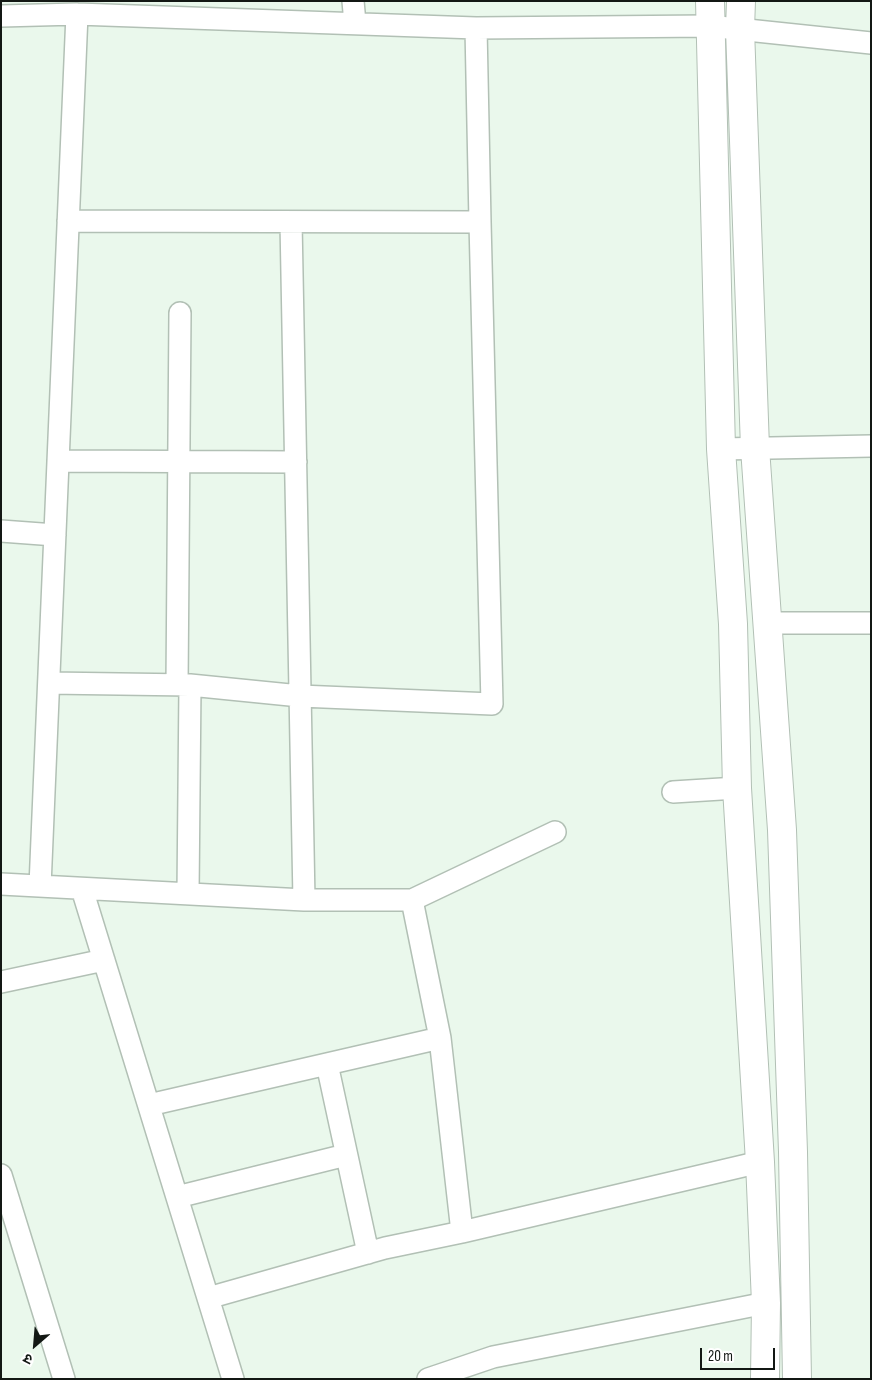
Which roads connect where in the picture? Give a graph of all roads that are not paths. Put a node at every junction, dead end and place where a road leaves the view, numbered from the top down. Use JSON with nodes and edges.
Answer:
{"nodes":[{"id":1,"x":353,"y":1,"type":"edge"},
{"id":2,"x":741,"y":1,"type":"edge"},
{"id":3,"x":77,"y":14,"type":"junction"},
{"id":4,"x":709,"y":14,"type":"edge"},
{"id":5,"x":1,"y":16,"type":"edge"},
{"id":6,"x":355,"y":23,"type":"junction"},
{"id":7,"x":476,"y":28,"type":"junction"},
{"id":8,"x":740,"y":29,"type":"junction"},
{"id":9,"x":871,"y":43,"type":"edge"},
{"id":10,"x":68,"y":221,"type":"junction"},
{"id":11,"x":291,"y":222,"type":"junction"},
{"id":12,"x":480,"y":222,"type":"junction"},
{"id":13,"x":180,"y":313,"type":"dead end"},
{"id":14,"x":871,"y":446,"type":"edge"},
{"id":15,"x":755,"y":448,"type":"junction"},
{"id":16,"x":722,"y":449,"type":"junction"},
{"id":17,"x":58,"y":461,"type":"junction"},
{"id":18,"x":178,"y":462,"type":"junction"},
{"id":19,"x":296,"y":462,"type":"junction"},
{"id":20,"x":1,"y":531,"type":"edge"},
{"id":21,"x":55,"y":535,"type":"junction"},
{"id":22,"x":768,"y":623,"type":"junction"},
{"id":23,"x":871,"y":623,"type":"edge"},
{"id":24,"x":49,"y":683,"type":"junction"},
{"id":25,"x":183,"y":685,"type":"junction"},
{"id":26,"x":300,"y":696,"type":"junction"},
{"id":27,"x":737,"y":788,"type":"junction"},
{"id":28,"x":673,"y":792,"type":"dead end"},
{"id":29,"x":555,"y":832,"type":"dead end"},
{"id":30,"x":1,"y":884,"type":"edge"},
{"id":31,"x":40,"y":886,"type":"junction"},
{"id":32,"x":82,"y":889,"type":"junction"},
{"id":33,"x":188,"y":894,"type":"junction"},
{"id":34,"x":304,"y":900,"type":"junction"},
{"id":35,"x":412,"y":900,"type":"junction"},
{"id":36,"x":104,"y":960,"type":"junction"},
{"id":37,"x":1,"y":982,"type":"edge"},
{"id":38,"x":440,"y":1038,"type":"junction"},
{"id":39,"x":327,"y":1064,"type":"junction"},
{"id":40,"x":149,"y":1105,"type":"junction"},
{"id":41,"x":346,"y":1155,"type":"junction"},
{"id":42,"x":760,"y":1162,"type":"junction"},
{"id":43,"x":1,"y":1175,"type":"edge"},
{"id":44,"x":177,"y":1197,"type":"junction"},
{"id":45,"x":462,"y":1232,"type":"junction"},
{"id":46,"x":368,"y":1253,"type":"junction"},
{"id":47,"x":208,"y":1298,"type":"junction"},
{"id":48,"x":766,"y":1303,"type":"junction"},
{"id":49,"x":64,"y":1379,"type":"edge"},
{"id":50,"x":233,"y":1379,"type":"edge"},
{"id":51,"x":428,"y":1379,"type":"edge"},
{"id":52,"x":765,"y":1379,"type":"edge"},
{"id":53,"x":797,"y":1379,"type":"edge"}],
"edges":[{"from":1,"to":6,"type":"street"},
{"from":2,"to":8,"type":"street"},
{"from":3,"to":5,"type":"street"},
{"from":3,"to":6,"type":"street"},
{"from":3,"to":10,"type":"street"},
{"from":4,"to":7,"type":"street"},
{"from":4,"to":8,"type":"street"},
{"from":4,"to":16,"type":"street"},
{"from":6,"to":7,"type":"street"},
{"from":7,"to":12,"type":"street"},
{"from":8,"to":9,"type":"street"},
{"from":8,"to":15,"type":"street"},
{"from":10,"to":11,"type":"street"},
{"from":10,"to":17,"type":"street"},
{"from":11,"to":12,"type":"street"},
{"from":11,"to":19,"type":"street"},
{"from":12,"to":26,"type":"street"},
{"from":13,"to":18,"type":"street"},
{"from":14,"to":15,"type":"street"},
{"from":15,"to":16,"type":"street"},
{"from":15,"to":22,"type":"street"},
{"from":16,"to":27,"type":"street"},
{"from":17,"to":18,"type":"street"},
{"from":17,"to":21,"type":"street"},
{"from":18,"to":19,"type":"street"},
{"from":18,"to":25,"type":"street"},
{"from":19,"to":26,"type":"street"},
{"from":20,"to":21,"type":"street"},
{"from":21,"to":24,"type":"street"},
{"from":22,"to":23,"type":"street"},
{"from":22,"to":53,"type":"street"},
{"from":24,"to":25,"type":"street"},
{"from":24,"to":31,"type":"street"},
{"from":25,"to":26,"type":"street"},
{"from":25,"to":33,"type":"street"},
{"from":26,"to":34,"type":"street"},
{"from":27,"to":28,"type":"street"},
{"from":27,"to":42,"type":"street"},
{"from":29,"to":35,"type":"street"},
{"from":30,"to":31,"type":"street"},
{"from":31,"to":32,"type":"street"},
{"from":32,"to":33,"type":"street"},
{"from":32,"to":36,"type":"street"},
{"from":33,"to":34,"type":"street"},
{"from":34,"to":35,"type":"street"},
{"from":35,"to":38,"type":"street"},
{"from":36,"to":37,"type":"street"},
{"from":36,"to":40,"type":"street"},
{"from":38,"to":39,"type":"street"},
{"from":38,"to":45,"type":"street"},
{"from":39,"to":40,"type":"street"},
{"from":39,"to":41,"type":"street"},
{"from":40,"to":44,"type":"street"},
{"from":41,"to":44,"type":"street"},
{"from":41,"to":46,"type":"street"},
{"from":42,"to":45,"type":"street"},
{"from":42,"to":48,"type":"street"},
{"from":43,"to":49,"type":"street"},
{"from":44,"to":47,"type":"street"},
{"from":45,"to":46,"type":"street"},
{"from":46,"to":47,"type":"street"},
{"from":47,"to":50,"type":"street"},
{"from":48,"to":51,"type":"street"},
{"from":48,"to":52,"type":"street"}]}
